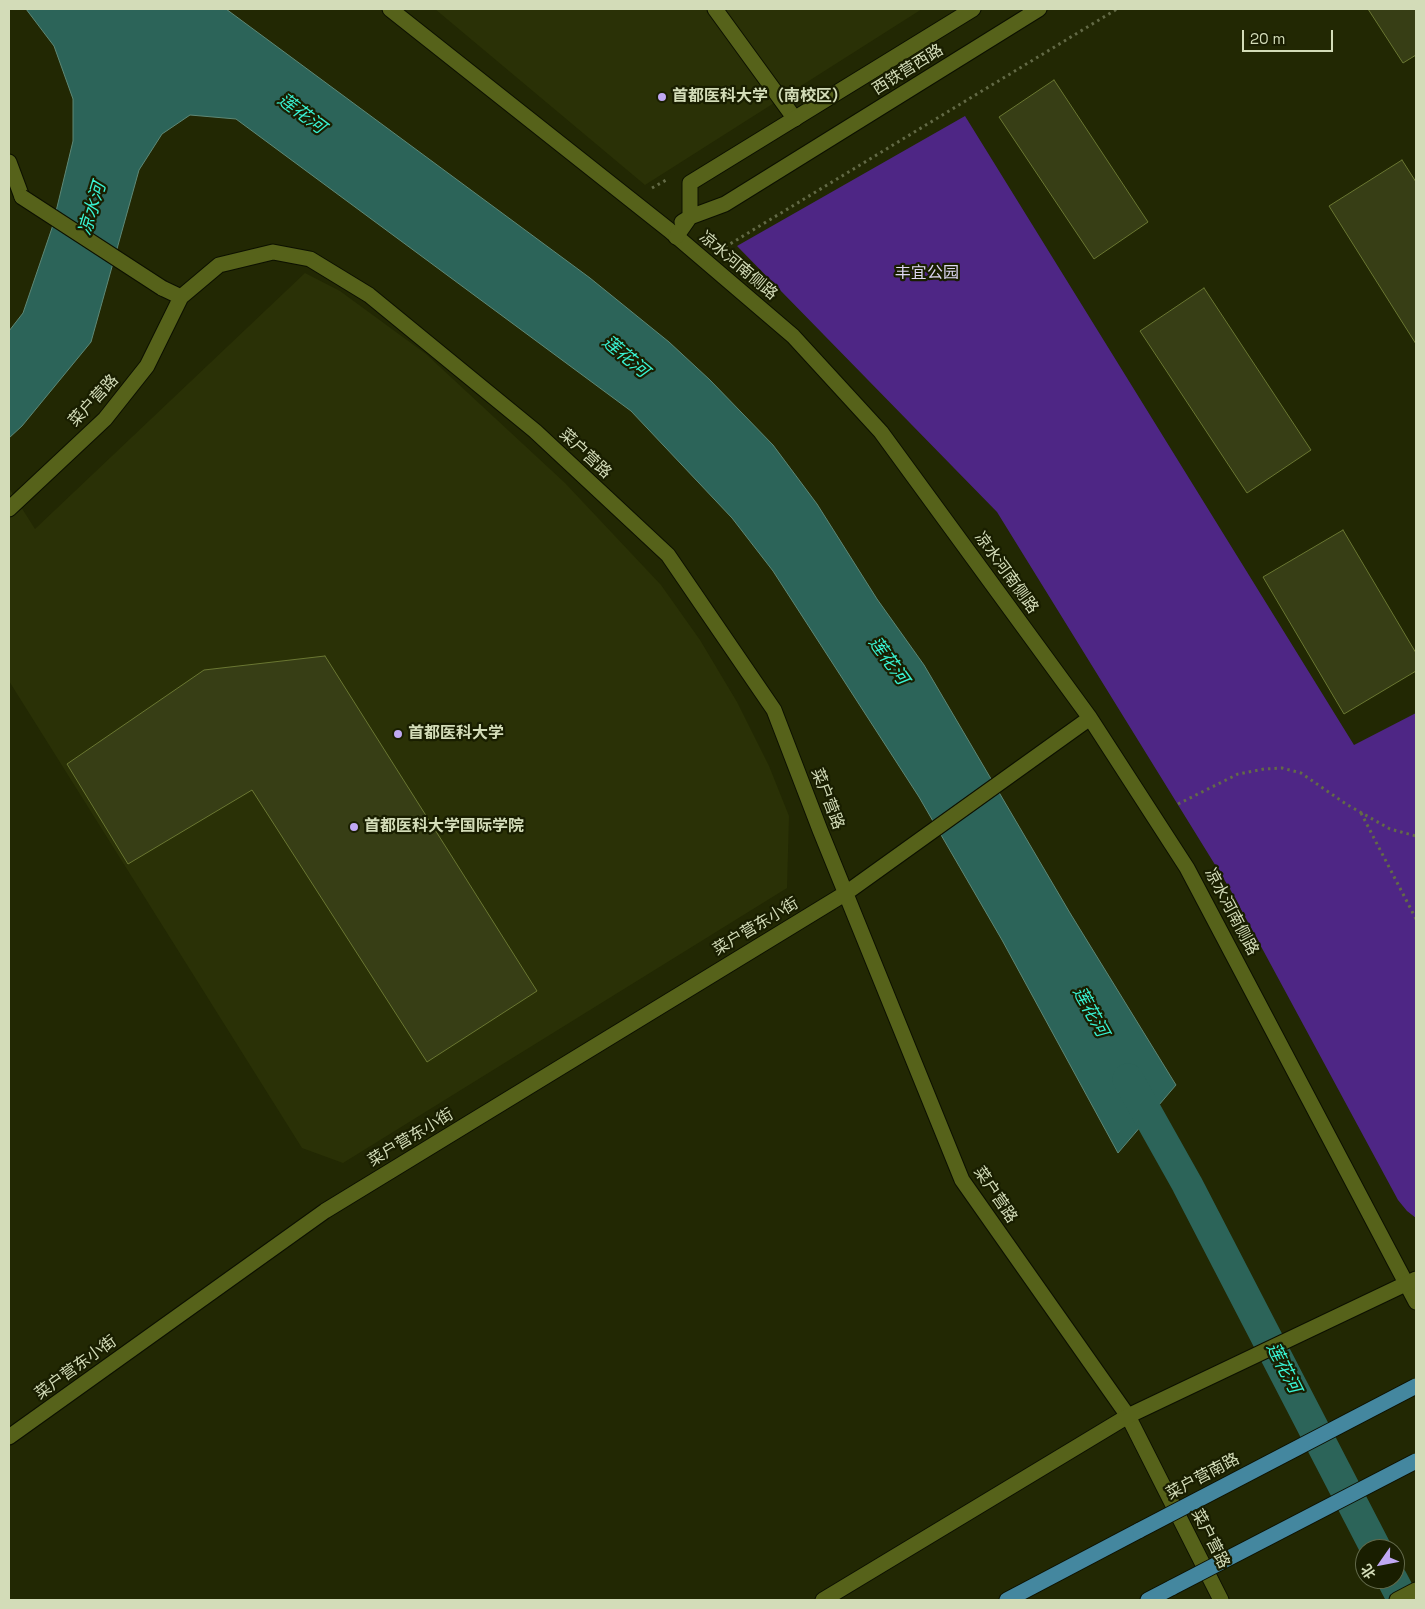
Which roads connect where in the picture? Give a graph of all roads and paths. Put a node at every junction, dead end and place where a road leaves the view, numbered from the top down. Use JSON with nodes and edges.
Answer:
{"nodes":[{"id":1,"x":390,"y":9,"type":"edge"},
{"id":2,"x":715,"y":9,"type":"edge"},
{"id":3,"x":973,"y":9,"type":"edge"},
{"id":4,"x":1039,"y":9,"type":"edge"},
{"id":5,"x":1116,"y":9,"type":"edge"},
{"id":6,"x":795,"y":118,"type":"junction"},
{"id":7,"x":9,"y":162,"type":"edge"},
{"id":8,"x":690,"y":217,"type":"junction"},
{"id":9,"x":672,"y":233,"type":"junction"},
{"id":10,"x":725,"y":247,"type":"dead end"},
{"id":11,"x":180,"y":297,"type":"junction"},
{"id":12,"x":9,"y":509,"type":"edge"},
{"id":13,"x":1090,"y":718,"type":"junction"},
{"id":14,"x":1178,"y":804,"type":"dead end"},
{"id":15,"x":1360,"y":813,"type":"junction"},
{"id":16,"x":1416,"y":836,"type":"edge"},
{"id":17,"x":846,"y":893,"type":"junction"},
{"id":18,"x":1416,"y":919,"type":"edge"},
{"id":19,"x":1412,"y":1281,"type":"edge"},
{"id":20,"x":1416,"y":1302,"type":"edge"},
{"id":21,"x":1416,"y":1386,"type":"edge"},
{"id":22,"x":1128,"y":1416,"type":"junction"},
{"id":23,"x":9,"y":1437,"type":"edge"},
{"id":24,"x":1416,"y":1461,"type":"edge"},
{"id":25,"x":1416,"y":1590,"type":"edge"},
{"id":26,"x":823,"y":1600,"type":"edge"},
{"id":27,"x":1007,"y":1600,"type":"edge"},
{"id":28,"x":1148,"y":1600,"type":"edge"},
{"id":29,"x":1221,"y":1600,"type":"edge"},
{"id":30,"x":1397,"y":1600,"type":"edge"}],
"edges":[{"from":1,"to":9,"type":"street","name":"凉水河南侧路"},
{"from":2,"to":6,"type":"street"},
{"from":3,"to":6,"type":"street","name":"西铁营西路"},
{"from":4,"to":8,"type":"street","name":"西铁营西路"},
{"from":5,"to":10,"type":"path"},
{"from":6,"to":8,"type":"street","name":"西铁营西路"},
{"from":7,"to":11,"type":"street","bridge":true},
{"from":8,"to":9,"type":"street","name":"西铁营西路"},
{"from":9,"to":13,"type":"street","name":"凉水河南侧路"},
{"from":11,"to":12,"type":"street","name":"菜户营路"},
{"from":11,"to":17,"type":"street","name":"菜户营路"},
{"from":13,"to":17,"type":"street","name":"菜户营东小街"},
{"from":13,"to":19,"type":"street","name":"凉水河南侧路"},
{"from":14,"to":15,"type":"path"},
{"from":15,"to":16,"type":"path"},
{"from":15,"to":18,"type":"path"},
{"from":17,"to":22,"type":"street","name":"菜户营路"},
{"from":17,"to":23,"type":"street","name":"菜户营东小街"},
{"from":19,"to":20,"type":"street","name":"凉水河南侧路"},
{"from":19,"to":22,"type":"street"},
{"from":21,"to":27,"type":"highway","name":"菜户营南路","bridge":true},
{"from":22,"to":26,"type":"street"},
{"from":22,"to":29,"type":"street","name":"菜户营路"},
{"from":24,"to":28,"type":"highway","bridge":true},
{"from":25,"to":30,"type":"street"}]}
